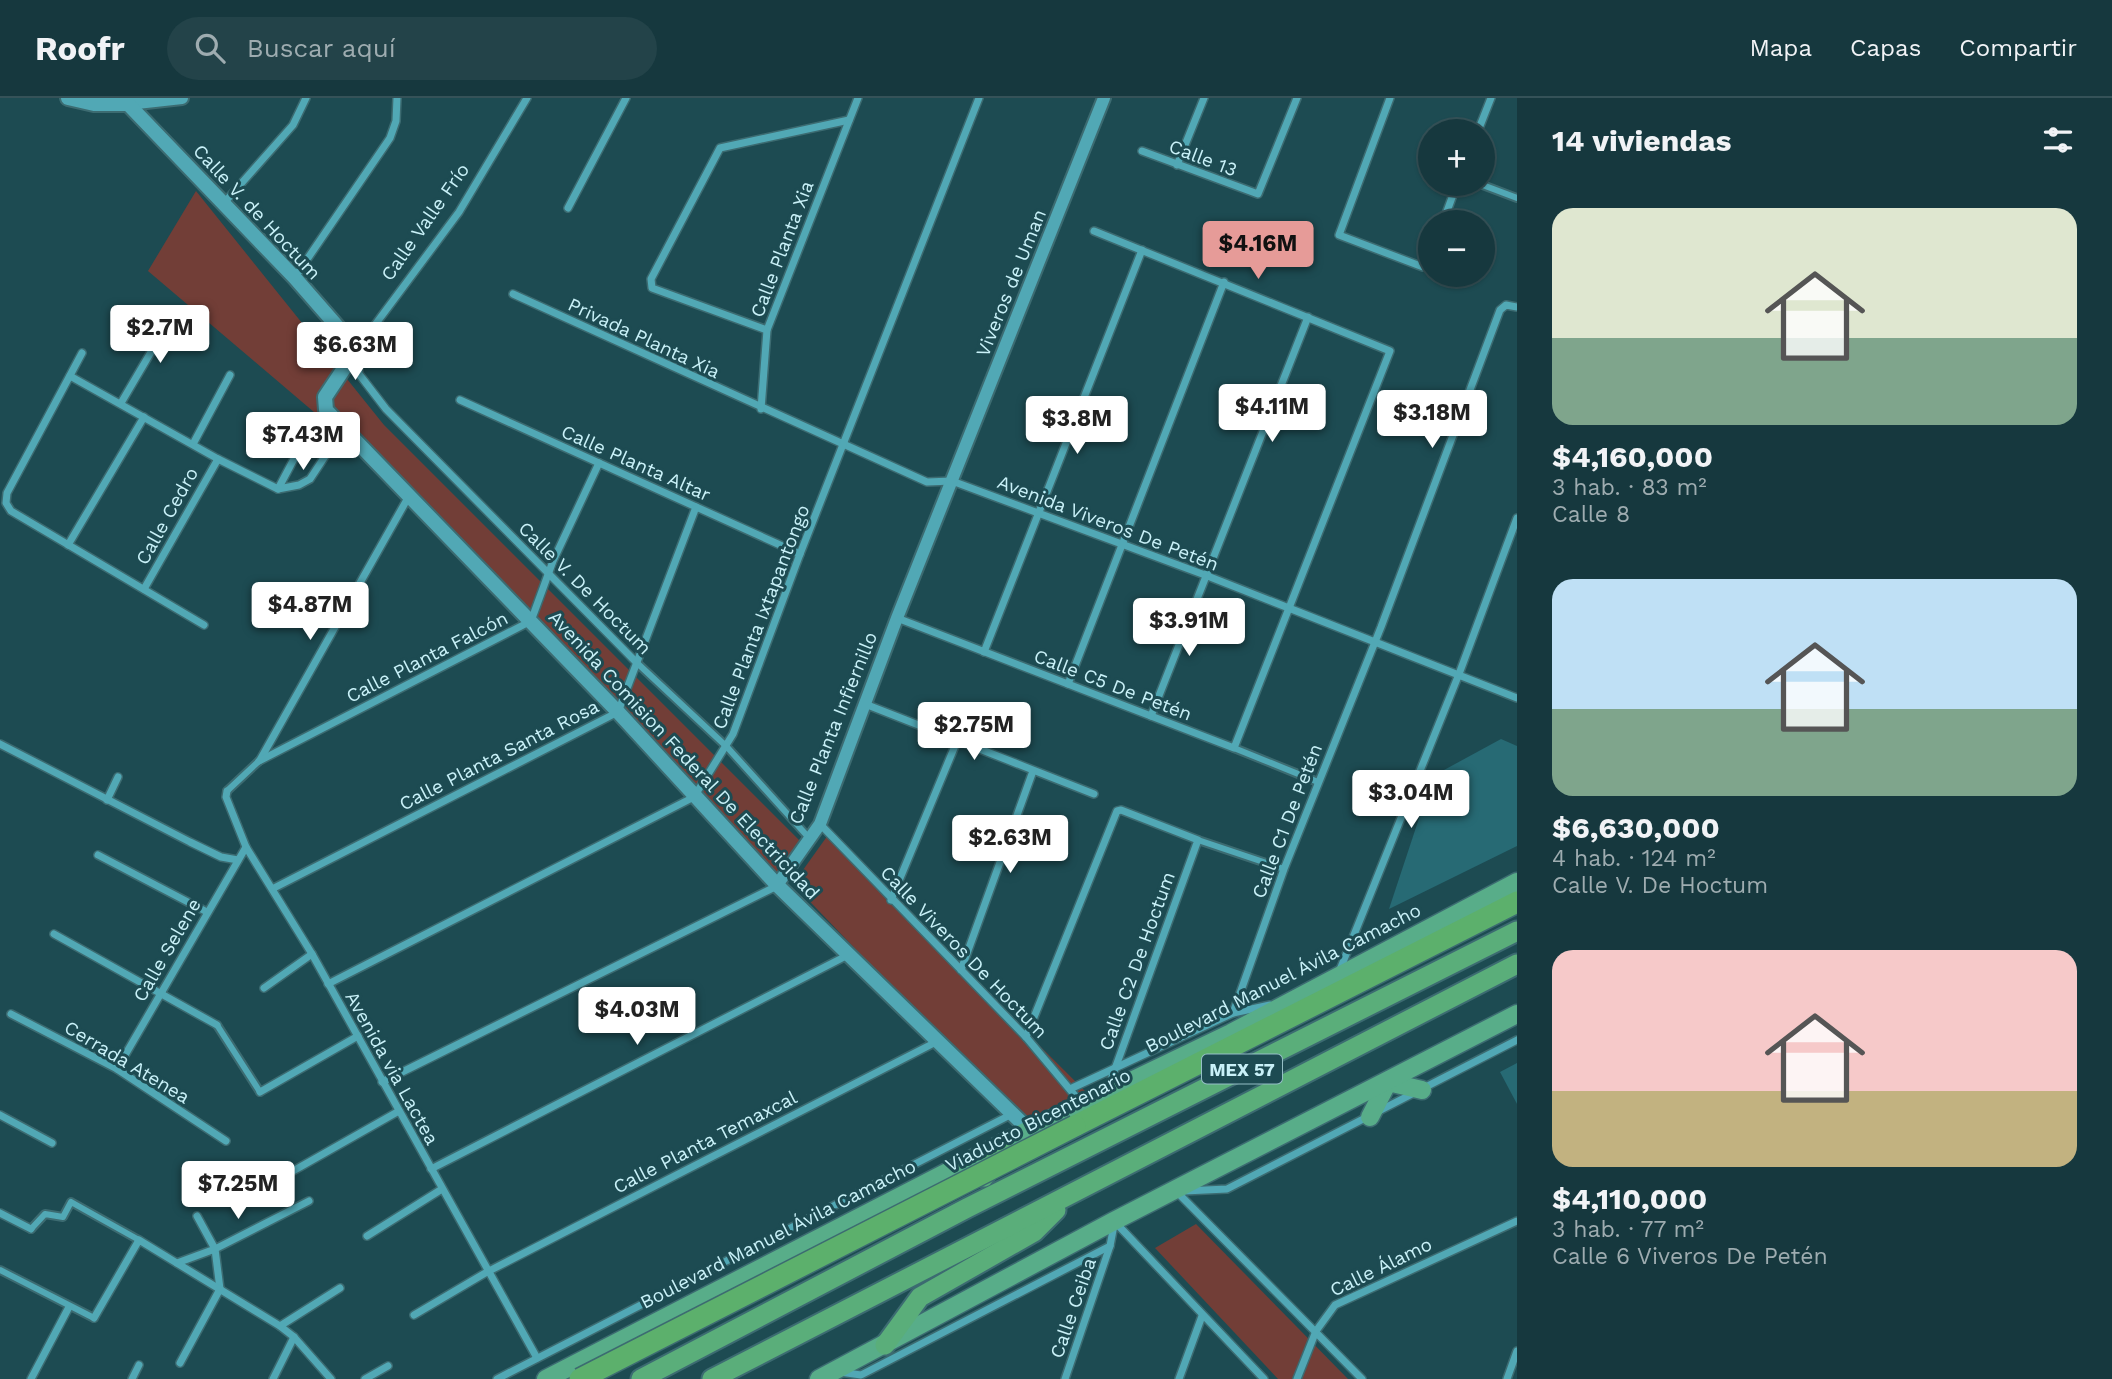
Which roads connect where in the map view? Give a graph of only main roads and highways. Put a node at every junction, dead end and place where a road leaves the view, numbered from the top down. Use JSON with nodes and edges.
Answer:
{"nodes":[{"id":1,"x":68,"y":98,"type":"edge"},
{"id":2,"x":357,"y":349,"type":"joint"},
{"id":3,"x":325,"y":397,"type":"joint"},
{"id":4,"x":1517,"y":882,"type":"edge"},
{"id":5,"x":1517,"y":902,"type":"edge"},
{"id":6,"x":1517,"y":931,"type":"edge"},
{"id":7,"x":1517,"y":964,"type":"edge"},
{"id":8,"x":1517,"y":1014,"type":"edge"},
{"id":9,"x":1388,"y":1082,"type":"junction"},
{"id":10,"x":1422,"y":1090,"type":"road end"},
{"id":11,"x":1370,"y":1117,"type":"road end"},
{"id":12,"x":1029,"y":1130,"type":"junction"},
{"id":13,"x":1003,"y":1144,"type":"junction"},
{"id":14,"x":1063,"y":1201,"type":"junction"},
{"id":15,"x":967,"y":1208,"type":"junction"},
{"id":16,"x":885,"y":1345,"type":"junction"},
{"id":17,"x":546,"y":1379,"type":"edge"},
{"id":18,"x":580,"y":1379,"type":"edge"},
{"id":19,"x":641,"y":1379,"type":"edge"},
{"id":20,"x":712,"y":1379,"type":"edge"},
{"id":21,"x":819,"y":1379,"type":"edge"}],
"edges":[{"from":1,"to":2,"type":"main road","name":"Calle V. de Hoctum"},
{"from":2,"to":3,"type":"main road","name":"Calle Valle Frío"},
{"from":3,"to":12,"type":"main road","name":"Avenida Comision Federal De Electricidad"},
{"from":4,"to":12,"type":"main road","name":"Boulevard Manuel Ávila Camacho"},
{"from":5,"to":18,"type":"highway","name":"Viaducto Bicentenario","bridge":true},
{"from":6,"to":15,"type":"highway","number":"MEX 57"},
{"from":7,"to":14,"type":"highway","number":"MEX 57"},
{"from":8,"to":9,"type":"main road"},
{"from":9,"to":10,"type":"main road"},
{"from":9,"to":11,"type":"main road"},
{"from":9,"to":16,"type":"main road"},
{"from":12,"to":13,"type":"main road","name":"Boulevard Manuel Ávila Camacho"},
{"from":13,"to":15,"type":"highway"},
{"from":13,"to":17,"type":"main road","name":"Boulevard Manuel Ávila Camacho"},
{"from":14,"to":16,"type":"highway"},
{"from":14,"to":20,"type":"highway","number":"MEX 57"},
{"from":15,"to":19,"type":"highway","number":"MEX 57"},
{"from":16,"to":21,"type":"main road"}]}
